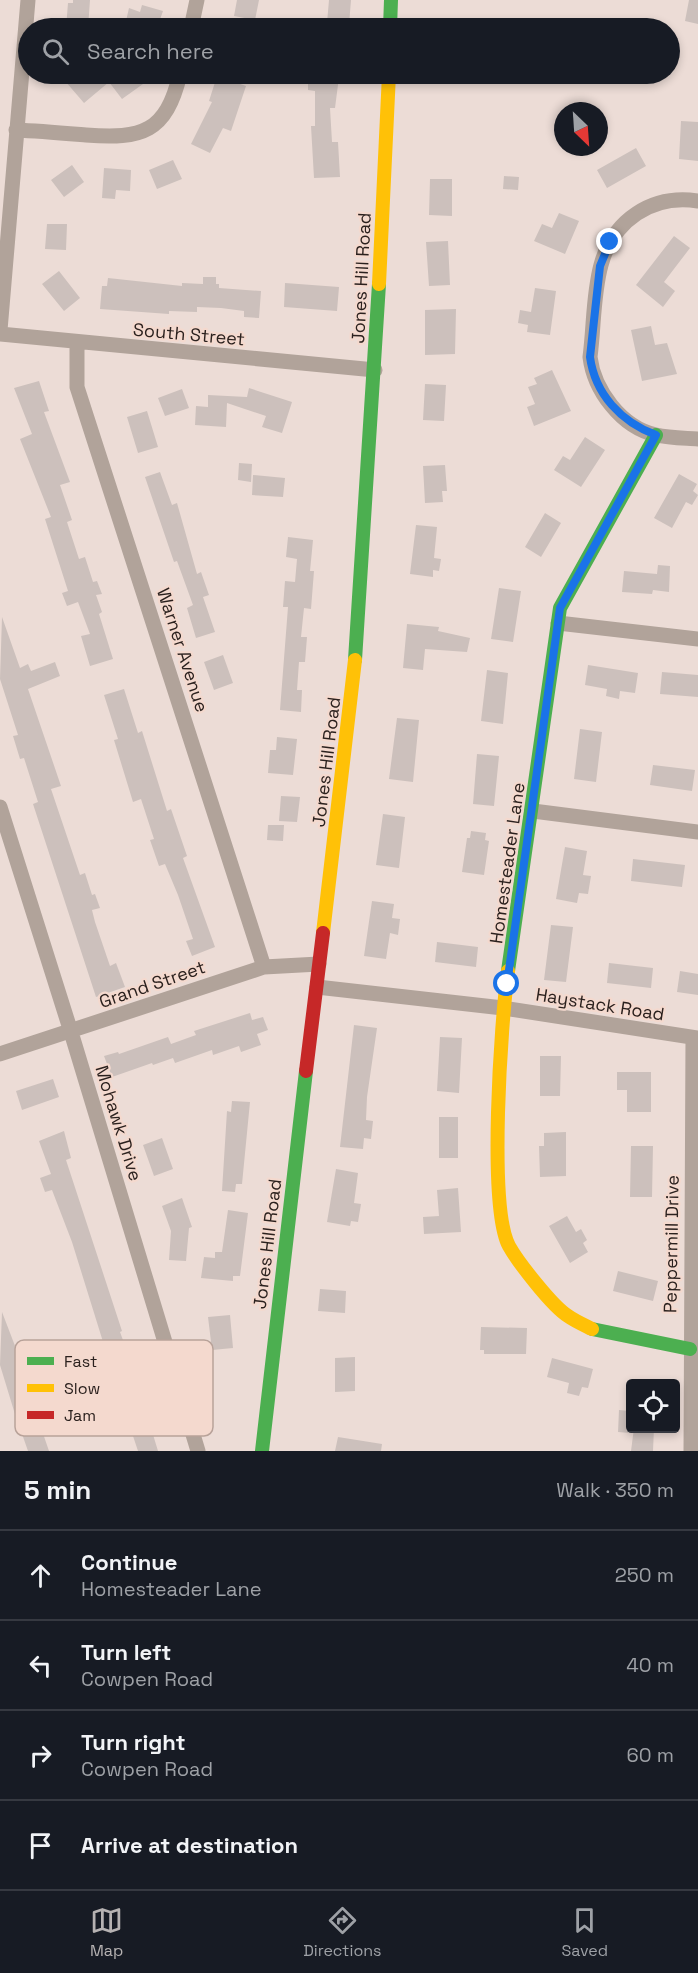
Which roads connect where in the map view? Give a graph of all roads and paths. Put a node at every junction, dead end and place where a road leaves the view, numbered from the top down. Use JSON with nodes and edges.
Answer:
{"nodes":[{"id":1,"x":28,"y":0,"type":"edge"},
{"id":2,"x":197,"y":0,"type":"edge"},
{"id":3,"x":391,"y":0,"type":"edge"},
{"id":4,"x":26,"y":18,"type":"edge"},
{"id":5,"x":193,"y":18,"type":"edge"},
{"id":6,"x":390,"y":18,"type":"edge"},
{"id":7,"x":20,"y":84,"type":"edge"},
{"id":8,"x":176,"y":84,"type":"edge"},
{"id":9,"x":389,"y":84,"type":"edge"},
{"id":10,"x":16,"y":130,"type":"junction"},
{"id":11,"x":698,"y":201,"type":"edge"},
{"id":12,"x":0,"y":330,"type":"edge"},
{"id":13,"x":0,"y":334,"type":"edge"},
{"id":14,"x":77,"y":344,"type":"junction"},
{"id":15,"x":375,"y":370,"type":"junction"},
{"id":16,"x":656,"y":435,"type":"junction"},
{"id":17,"x":698,"y":439,"type":"edge"},
{"id":18,"x":558,"y":623,"type":"junction"},
{"id":19,"x":698,"y":639,"type":"edge"},
{"id":20,"x":0,"y":807,"type":"edge"},
{"id":21,"x":533,"y":811,"type":"junction"},
{"id":22,"x":698,"y":832,"type":"edge"},
{"id":23,"x":319,"y":964,"type":"junction"},
{"id":24,"x":264,"y":967,"type":"junction"},
{"id":25,"x":317,"y":987,"type":"junction"},
{"id":26,"x":503,"y":1008,"type":"junction"},
{"id":27,"x":71,"y":1032,"type":"junction"},
{"id":28,"x":696,"y":1038,"type":"edge"},
{"id":29,"x":0,"y":1054,"type":"edge"},
{"id":30,"x":164,"y":1340,"type":"edge"},
{"id":31,"x":690,"y":1349,"type":"junction"},
{"id":32,"x":193,"y":1436,"type":"edge"},
{"id":33,"x":198,"y":1451,"type":"edge"},
{"id":34,"x":262,"y":1451,"type":"edge"},
{"id":35,"x":691,"y":1451,"type":"edge"}],
"edges":[{"from":1,"to":4,"type":"street"},
{"from":2,"to":5,"type":"street"},
{"from":3,"to":6,"type":"main road"},
{"from":7,"to":10,"type":"street"},
{"from":8,"to":10,"type":"street"},
{"from":9,"to":15,"type":"main road","name":"Jones Hill Road"},
{"from":10,"to":12,"type":"street"},
{"from":11,"to":16,"type":"street"},
{"from":13,"to":14,"type":"street","name":"South Street"},
{"from":14,"to":15,"type":"street","name":"South Street"},
{"from":14,"to":24,"type":"street","name":"Warner Avenue"},
{"from":15,"to":23,"type":"main road","name":"Jones Hill Road"},
{"from":16,"to":17,"type":"street"},
{"from":16,"to":18,"type":"main road","name":"Homesteader Lane"},
{"from":18,"to":19,"type":"street"},
{"from":18,"to":21,"type":"main road","name":"Homesteader Lane"},
{"from":20,"to":27,"type":"street","name":"Mohawk Drive"},
{"from":21,"to":22,"type":"street"},
{"from":21,"to":26,"type":"main road","name":"Homesteader Lane"},
{"from":23,"to":24,"type":"street","name":"Grand Street"},
{"from":23,"to":25,"type":"main road","name":"Jones Hill Road"},
{"from":24,"to":27,"type":"street","name":"Grand Street"},
{"from":25,"to":26,"type":"street","name":"Haystack Road"},
{"from":25,"to":34,"type":"main road","name":"Jones Hill Road"},
{"from":26,"to":28,"type":"street","name":"Haystack Road"},
{"from":26,"to":31,"type":"main road","name":"Homesteader Lane"},
{"from":27,"to":29,"type":"street","name":"Grand Street"},
{"from":27,"to":30,"type":"street","name":"Mohawk Drive"},
{"from":28,"to":31,"type":"street","name":"Peppermill Drive"},
{"from":31,"to":35,"type":"street","name":"Peppermill Drive"},
{"from":32,"to":33,"type":"street","name":"Mohawk Drive"}]}
